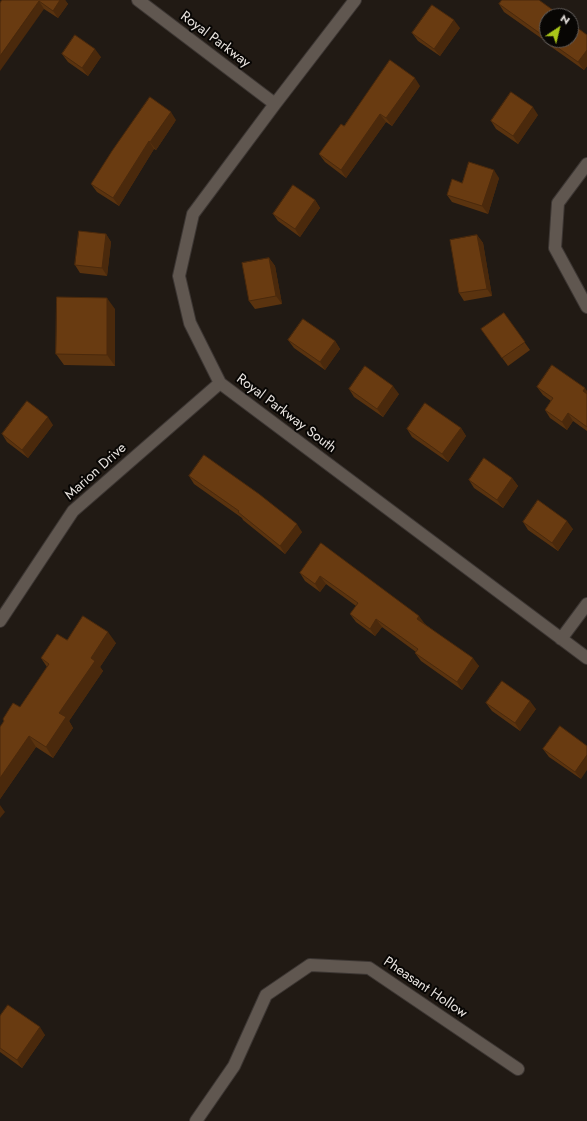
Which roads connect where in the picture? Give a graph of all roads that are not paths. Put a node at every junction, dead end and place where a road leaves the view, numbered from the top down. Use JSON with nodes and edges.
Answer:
{"nodes":[{"id":1,"x":138,"y":0,"type":"edge"},
{"id":2,"x":355,"y":0,"type":"edge"},
{"id":3,"x":275,"y":104,"type":"junction"},
{"id":4,"x":587,"y":164,"type":"edge"},
{"id":5,"x":587,"y":307,"type":"edge"},
{"id":6,"x":220,"y":383,"type":"junction"},
{"id":7,"x":587,"y":604,"type":"edge"},
{"id":8,"x":0,"y":621,"type":"edge"},
{"id":9,"x":561,"y":639,"type":"junction"},
{"id":10,"x":587,"y":658,"type":"edge"},
{"id":11,"x":518,"y":1069,"type":"dead end"},
{"id":12,"x":196,"y":1121,"type":"edge"}],
"edges":[{"from":1,"to":3,"type":"street","name":"Royal Parkway"},
{"from":2,"to":3,"type":"street","name":"Royal Parkway South"},
{"from":3,"to":6,"type":"street","name":"Royal Parkway South"},
{"from":4,"to":5,"type":"street"},
{"from":6,"to":8,"type":"street","name":"Marion Drive"},
{"from":6,"to":9,"type":"street","name":"Royal Parkway South"},
{"from":7,"to":9,"type":"street"},
{"from":9,"to":10,"type":"street","name":"Royal Parkway South"},
{"from":11,"to":12,"type":"street","name":"Pheasant Hollow"}]}
